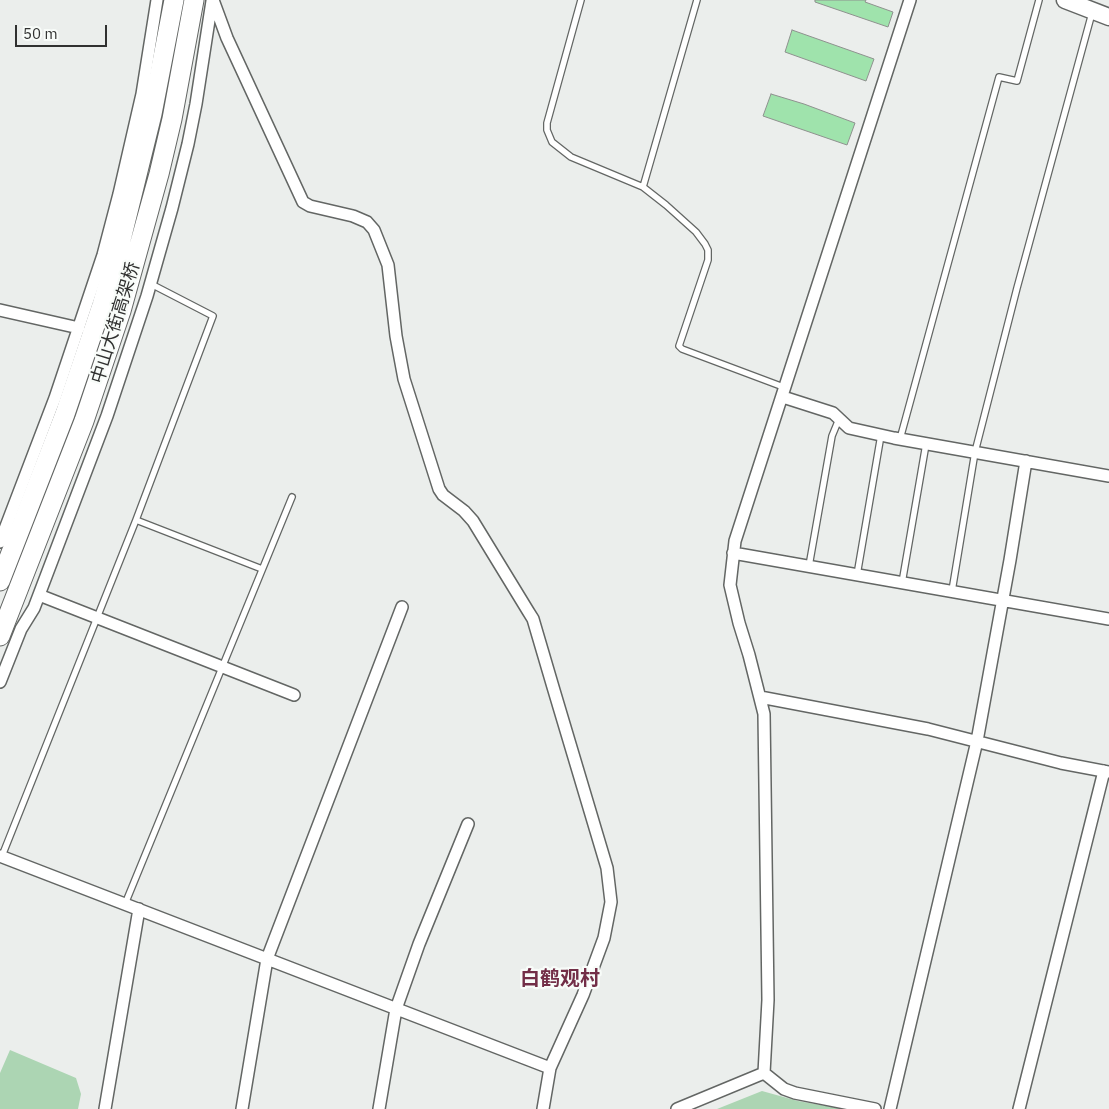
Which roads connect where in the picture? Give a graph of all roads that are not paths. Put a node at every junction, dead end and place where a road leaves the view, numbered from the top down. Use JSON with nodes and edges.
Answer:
{"nodes":[{"id":1,"x":157,"y":0,"type":"edge"},
{"id":2,"x":174,"y":0,"type":"edge"},
{"id":3,"x":194,"y":0,"type":"edge"},
{"id":4,"x":213,"y":0,"type":"edge"},
{"id":5,"x":581,"y":0,"type":"edge"},
{"id":6,"x":697,"y":0,"type":"edge"},
{"id":7,"x":910,"y":0,"type":"edge"},
{"id":8,"x":1039,"y":0,"type":"edge"},
{"id":9,"x":1065,"y":0,"type":"edge"},
{"id":10,"x":1092,"y":11,"type":"junction"},
{"id":11,"x":1109,"y":17,"type":"edge"},
{"id":12,"x":643,"y":187,"type":"junction"},
{"id":13,"x":151,"y":284,"type":"junction"},
{"id":14,"x":0,"y":310,"type":"edge"},
{"id":15,"x":79,"y":328,"type":"junction"},
{"id":16,"x":784,"y":392,"type":"junction"},
{"id":17,"x":840,"y":418,"type":"junction"},
{"id":18,"x":881,"y":435,"type":"junction"},
{"id":19,"x":900,"y":439,"type":"junction"},
{"id":20,"x":926,"y":444,"type":"junction"},
{"id":21,"x":975,"y":452,"type":"junction"},
{"id":22,"x":1026,"y":461,"type":"junction"},
{"id":23,"x":1109,"y":476,"type":"edge"},
{"id":24,"x":292,"y":497,"type":"dead end"},
{"id":25,"x":136,"y":520,"type":"junction"},
{"id":26,"x":0,"y":542,"type":"edge"},
{"id":27,"x":733,"y":553,"type":"junction"},
{"id":28,"x":809,"y":566,"type":"junction"},
{"id":29,"x":262,"y":569,"type":"junction"},
{"id":30,"x":857,"y":575,"type":"junction"},
{"id":31,"x":0,"y":581,"type":"edge"},
{"id":32,"x":902,"y":583,"type":"junction"},
{"id":33,"x":952,"y":591,"type":"junction"},
{"id":34,"x":39,"y":595,"type":"junction"},
{"id":35,"x":1002,"y":600,"type":"junction"},
{"id":36,"x":402,"y":607,"type":"dead end"},
{"id":37,"x":97,"y":617,"type":"junction"},
{"id":38,"x":1109,"y":619,"type":"edge"},
{"id":39,"x":0,"y":636,"type":"edge"},
{"id":40,"x":222,"y":666,"type":"junction"},
{"id":41,"x":0,"y":682,"type":"edge"},
{"id":42,"x":294,"y":694,"type":"dead end"},
{"id":43,"x":760,"y":697,"type":"junction"},
{"id":44,"x":977,"y":741,"type":"junction"},
{"id":45,"x":1107,"y":772,"type":"edge"},
{"id":46,"x":468,"y":824,"type":"dead end"},
{"id":47,"x":1,"y":856,"type":"edge"},
{"id":48,"x":125,"y":904,"type":"junction"},
{"id":49,"x":139,"y":910,"type":"junction"},
{"id":50,"x":267,"y":959,"type":"junction"},
{"id":51,"x":396,"y":1009,"type":"junction"},
{"id":52,"x":550,"y":1068,"type":"junction"},
{"id":53,"x":764,"y":1073,"type":"junction"},
{"id":54,"x":105,"y":1109,"type":"edge"},
{"id":55,"x":242,"y":1109,"type":"edge"},
{"id":56,"x":379,"y":1109,"type":"edge"},
{"id":57,"x":543,"y":1109,"type":"edge"},
{"id":58,"x":677,"y":1109,"type":"edge"},
{"id":59,"x":874,"y":1109,"type":"edge"},
{"id":60,"x":890,"y":1109,"type":"edge"},
{"id":61,"x":1020,"y":1109,"type":"edge"}],
"edges":[{"from":1,"to":15,"type":"street"},
{"from":2,"to":31,"type":"main road","name":"中山大街高架桥"},
{"from":3,"to":39,"type":"main road","name":"中山大街高架桥"},
{"from":4,"to":13,"type":"street"},
{"from":4,"to":52,"type":"street"},
{"from":5,"to":12,"type":"lane"},
{"from":6,"to":12,"type":"lane"},
{"from":7,"to":16,"type":"street"},
{"from":8,"to":19,"type":"lane"},
{"from":9,"to":10,"type":"street"},
{"from":10,"to":11,"type":"street"},
{"from":10,"to":21,"type":"lane"},
{"from":12,"to":16,"type":"lane"},
{"from":13,"to":25,"type":"lane"},
{"from":13,"to":34,"type":"street"},
{"from":14,"to":15,"type":"street"},
{"from":15,"to":26,"type":"street"},
{"from":16,"to":17,"type":"street"},
{"from":16,"to":27,"type":"street"},
{"from":17,"to":18,"type":"street"},
{"from":17,"to":28,"type":"lane"},
{"from":18,"to":19,"type":"street"},
{"from":18,"to":30,"type":"lane"},
{"from":19,"to":20,"type":"street"},
{"from":20,"to":21,"type":"street"},
{"from":20,"to":32,"type":"lane"},
{"from":21,"to":22,"type":"street"},
{"from":21,"to":33,"type":"lane"},
{"from":22,"to":23,"type":"street"},
{"from":22,"to":35,"type":"street"},
{"from":24,"to":29,"type":"lane"},
{"from":25,"to":29,"type":"lane"},
{"from":25,"to":37,"type":"lane"},
{"from":27,"to":28,"type":"street"},
{"from":27,"to":43,"type":"street"},
{"from":28,"to":30,"type":"street"},
{"from":29,"to":40,"type":"lane"},
{"from":30,"to":32,"type":"street"},
{"from":32,"to":33,"type":"street"},
{"from":33,"to":35,"type":"street"},
{"from":34,"to":37,"type":"street"},
{"from":34,"to":41,"type":"street"},
{"from":35,"to":38,"type":"street"},
{"from":35,"to":44,"type":"street"},
{"from":36,"to":50,"type":"street"},
{"from":37,"to":40,"type":"street"},
{"from":37,"to":47,"type":"lane"},
{"from":40,"to":42,"type":"street"},
{"from":40,"to":48,"type":"lane"},
{"from":43,"to":44,"type":"street"},
{"from":43,"to":53,"type":"street"},
{"from":44,"to":45,"type":"street"},
{"from":44,"to":60,"type":"street"},
{"from":45,"to":61,"type":"street"},
{"from":46,"to":51,"type":"street"},
{"from":47,"to":48,"type":"street"},
{"from":48,"to":49,"type":"street"},
{"from":49,"to":50,"type":"street"},
{"from":49,"to":54,"type":"street"},
{"from":50,"to":51,"type":"street"},
{"from":50,"to":55,"type":"street"},
{"from":51,"to":52,"type":"street"},
{"from":51,"to":56,"type":"street"},
{"from":52,"to":57,"type":"street"},
{"from":53,"to":58,"type":"street"},
{"from":53,"to":59,"type":"street"}]}
